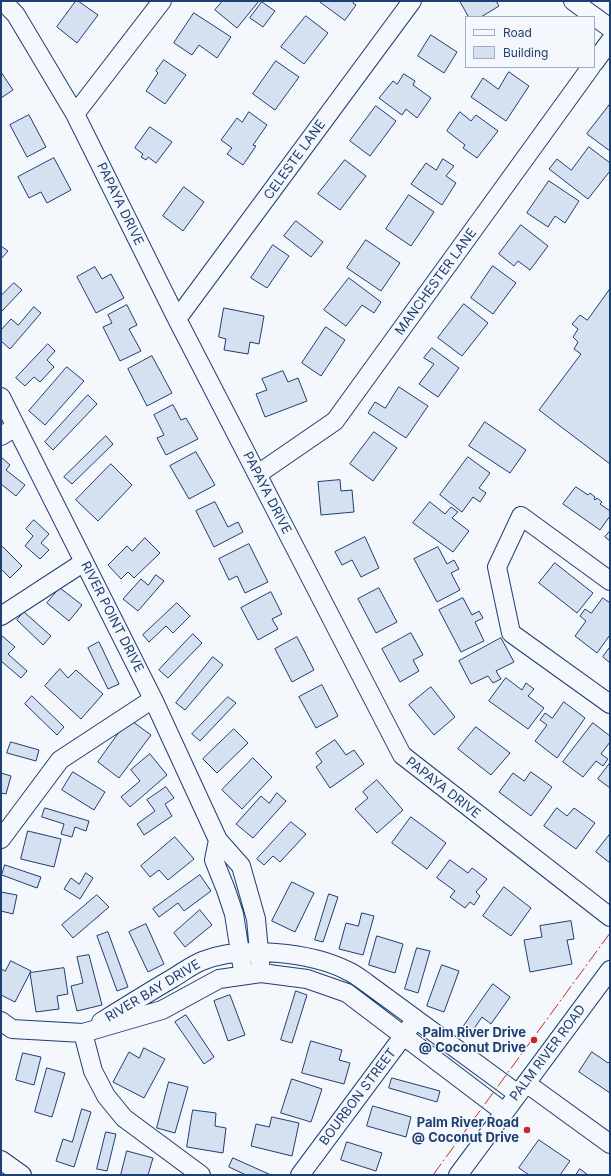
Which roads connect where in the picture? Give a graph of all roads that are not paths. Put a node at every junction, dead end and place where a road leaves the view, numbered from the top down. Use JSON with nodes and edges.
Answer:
{"nodes":[{"id":1,"x":3,"y":1,"type":"edge"},
{"id":2,"x":162,"y":1,"type":"edge"},
{"id":3,"x":412,"y":1,"type":"edge"},
{"id":4,"x":573,"y":1,"type":"edge"},
{"id":5,"x":594,"y":16,"type":"edge"},
{"id":6,"x":595,"y":17,"type":"edge"},
{"id":7,"x":610,"y":28,"type":"edge"},
{"id":8,"x":610,"y":41,"type":"edge"},
{"id":9,"x":595,"y":62,"type":"edge"},
{"id":10,"x":590,"y":68,"type":"edge"},
{"id":11,"x":75,"y":114,"type":"junction"},
{"id":12,"x":177,"y":319,"type":"junction"},
{"id":13,"x":1,"y":396,"type":"edge"},
{"id":14,"x":16,"y":427,"type":"junction"},
{"id":15,"x":1,"y":436,"type":"edge"},
{"id":16,"x":258,"y":474,"type":"junction"},
{"id":17,"x":84,"y":562,"type":"junction"},
{"id":18,"x":610,"y":582,"type":"edge"},
{"id":19,"x":1,"y":616,"type":"edge"},
{"id":20,"x":153,"y":699,"type":"junction"},
{"id":21,"x":610,"y":704,"type":"edge"},
{"id":22,"x":1,"y":839,"type":"edge"},
{"id":23,"x":218,"y":840,"type":"junction"},
{"id":24,"x":610,"y":917,"type":"edge"},
{"id":25,"x":259,"y":953,"type":"junction"},
{"id":26,"x":240,"y":954,"type":"junction"},
{"id":27,"x":610,"y":970,"type":"edge"},
{"id":28,"x":252,"y":974,"type":"junction"},
{"id":29,"x":416,"y":1019,"type":"junction"},
{"id":30,"x":1,"y":1021,"type":"edge"},
{"id":31,"x":83,"y":1033,"type":"junction"},
{"id":32,"x":404,"y":1036,"type":"junction"},
{"id":33,"x":522,"y":1089,"type":"junction"},
{"id":34,"x":504,"y":1112,"type":"junction"},
{"id":35,"x":610,"y":1144,"type":"edge"},
{"id":36,"x":1,"y":1160,"type":"edge"},
{"id":37,"x":22,"y":1175,"type":"edge"},
{"id":38,"x":201,"y":1175,"type":"edge"},
{"id":39,"x":300,"y":1175,"type":"edge"},
{"id":40,"x":458,"y":1175,"type":"edge"}],
"edges":[{"from":1,"to":11,"type":"street","name":"PAPAYA DRIVE"},
{"from":2,"to":11,"type":"street"},
{"from":3,"to":12,"type":"street","name":"CELESTE LANE"},
{"from":4,"to":5,"type":"street"},
{"from":6,"to":7,"type":"street"},
{"from":8,"to":9,"type":"street"},
{"from":10,"to":16,"type":"street","name":"MANCHESTER LANE"},
{"from":11,"to":12,"type":"street","name":"PAPAYA DRIVE"},
{"from":12,"to":16,"type":"street","name":"PAPAYA DRIVE"},
{"from":13,"to":14,"type":"street","name":"RIVER POINT DRIVE"},
{"from":14,"to":15,"type":"street"},
{"from":14,"to":17,"type":"street","name":"RIVER POINT DRIVE"},
{"from":16,"to":24,"type":"street","name":"PAPAYA DRIVE"},
{"from":17,"to":19,"type":"street"},
{"from":17,"to":20,"type":"street","name":"RIVER POINT DRIVE"},
{"from":18,"to":21,"type":"street"},
{"from":20,"to":22,"type":"street"},
{"from":20,"to":23,"type":"street","name":"RIVER POINT DRIVE"},
{"from":23,"to":25,"type":"street","name":"RIVER POINT DRIVE"},
{"from":23,"to":26,"type":"street"},
{"from":25,"to":26,"type":"street","name":"RIVER BAY DRIVE"},
{"from":25,"to":28,"type":"street","name":"RIVER POINT DRIVE"},
{"from":25,"to":29,"type":"street","name":"RIVER BAY DRIVE"},
{"from":26,"to":28,"type":"street"},
{"from":26,"to":31,"type":"street","name":"RIVER BAY DRIVE"},
{"from":27,"to":33,"type":"street","name":"PALM RIVER ROAD"},
{"from":28,"to":31,"type":"street","name":"RIVER BAY DRIVE"},
{"from":28,"to":32,"type":"street","name":"RIVER BAY DRIVE"},
{"from":29,"to":32,"type":"street","name":"BOURBON STREET"},
{"from":29,"to":33,"type":"street","name":"RIVER BAY DRIVE"},
{"from":30,"to":31,"type":"street","name":"RIVER BAY DRIVE"},
{"from":31,"to":38,"type":"street"},
{"from":32,"to":34,"type":"street","name":"RIVER BAY DRIVE"},
{"from":32,"to":39,"type":"street","name":"BOURBON STREET"},
{"from":33,"to":34,"type":"street","name":"PALM RIVER ROAD"},
{"from":33,"to":35,"type":"street","name":"RIVER BAY DRIVE"},
{"from":34,"to":40,"type":"street","name":"PALM RIVER ROAD"},
{"from":36,"to":37,"type":"street"}]}
